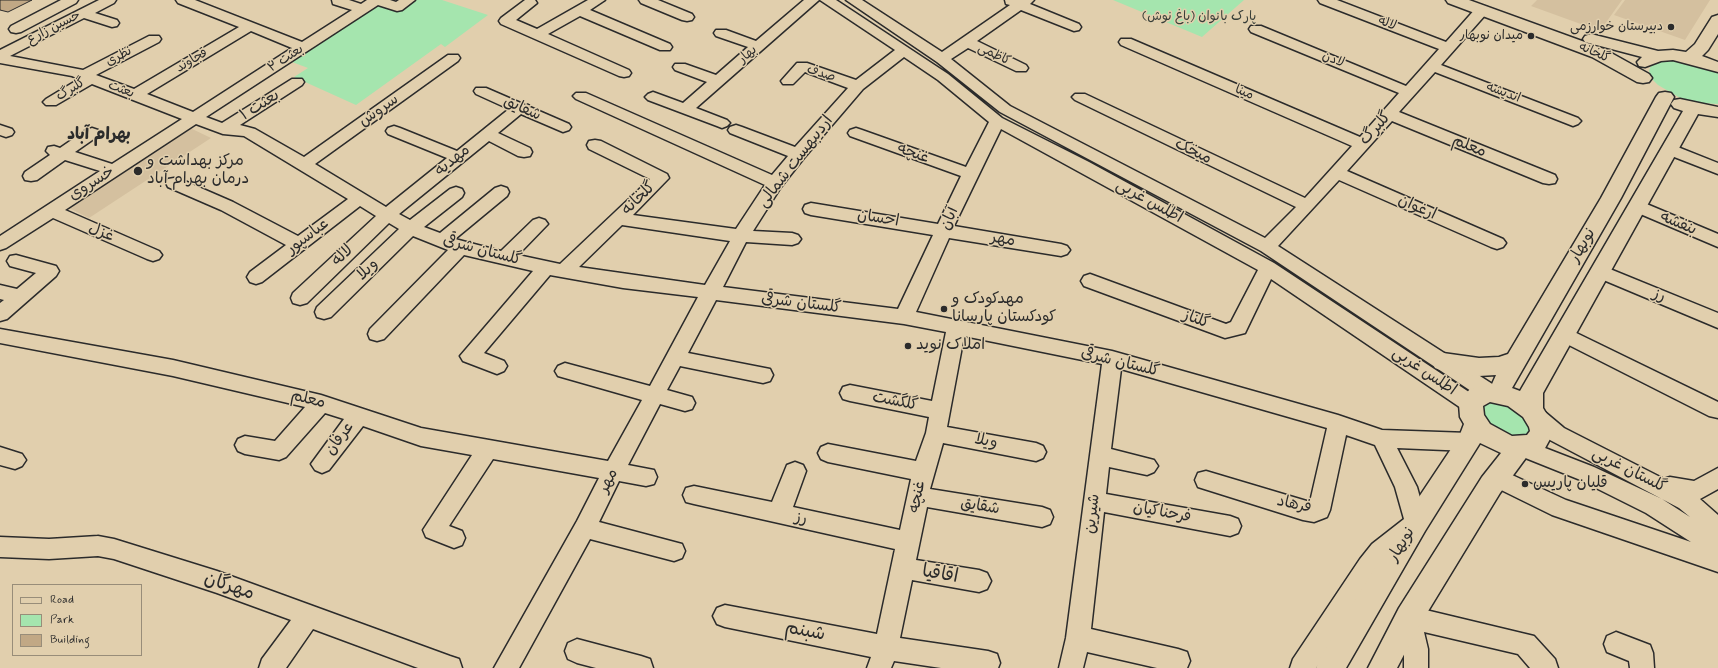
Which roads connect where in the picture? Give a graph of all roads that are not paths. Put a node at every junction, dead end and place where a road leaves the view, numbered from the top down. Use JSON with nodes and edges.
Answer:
{"nodes":[{"id":1,"x":71,"y":0,"type":"edge"},
{"id":2,"x":109,"y":0,"type":"edge"},
{"id":3,"x":183,"y":0,"type":"edge"},
{"id":4,"x":377,"y":0,"type":"edge"},
{"id":5,"x":408,"y":0,"type":"edge"},
{"id":6,"x":598,"y":0,"type":"edge"},
{"id":7,"x":646,"y":0,"type":"edge"},
{"id":8,"x":812,"y":0,"type":"edge"},
{"id":9,"x":827,"y":0,"type":"edge"},
{"id":10,"x":853,"y":0,"type":"edge"},
{"id":11,"x":1325,"y":0,"type":"edge"},
{"id":12,"x":1454,"y":0,"type":"edge"},
{"id":13,"x":338,"y":1,"type":"edge"},
{"id":14,"x":1019,"y":2,"type":"edge"},
{"id":15,"x":530,"y":3,"type":"dead end"},
{"id":16,"x":1482,"y":5,"type":"edge"},
{"id":17,"x":363,"y":8,"type":"junction"},
{"id":18,"x":579,"y":11,"type":"junction"},
{"id":19,"x":83,"y":13,"type":"junction"},
{"id":20,"x":687,"y":18,"type":"dead end"},
{"id":21,"x":1718,"y":20,"type":"edge"},
{"id":22,"x":112,"y":23,"type":"dead end"},
{"id":23,"x":250,"y":26,"type":"junction"},
{"id":24,"x":1074,"y":27,"type":"dead end"},
{"id":25,"x":1256,"y":29,"type":"dead end"},
{"id":26,"x":721,"y":33,"type":"dead end"},
{"id":27,"x":43,"y":34,"type":"junction"},
{"id":28,"x":537,"y":35,"type":"junction"},
{"id":29,"x":154,"y":39,"type":"dead end"},
{"id":30,"x":967,"y":42,"type":"junction"},
{"id":31,"x":1126,"y":42,"type":"dead end"},
{"id":32,"x":758,"y":46,"type":"junction"},
{"id":33,"x":665,"y":47,"type":"dead end"},
{"id":34,"x":303,"y":48,"type":"junction"},
{"id":35,"x":1448,"y":48,"type":"junction"},
{"id":36,"x":904,"y":50,"type":"junction"},
{"id":37,"x":105,"y":53,"type":"dead end"},
{"id":38,"x":1658,"y":56,"type":"junction"},
{"id":39,"x":0,"y":57,"type":"edge"},
{"id":40,"x":453,"y":58,"type":"dead end"},
{"id":41,"x":1690,"y":58,"type":"junction"},
{"id":42,"x":942,"y":59,"type":"junction"},
{"id":43,"x":1432,"y":66,"type":"junction"},
{"id":44,"x":680,"y":67,"type":"dead end"},
{"id":45,"x":1718,"y":67,"type":"edge"},
{"id":46,"x":1021,"y":68,"type":"dead end"},
{"id":47,"x":624,"y":73,"type":"dead end"},
{"id":48,"x":84,"y":75,"type":"junction"},
{"id":49,"x":1643,"y":78,"type":"junction"},
{"id":50,"x":718,"y":81,"type":"junction"},
{"id":51,"x":788,"y":81,"type":"dead end"},
{"id":52,"x":297,"y":82,"type":"dead end"},
{"id":53,"x":858,"y":86,"type":"junction"},
{"id":54,"x":481,"y":91,"type":"dead end"},
{"id":55,"x":1409,"y":92,"type":"junction"},
{"id":56,"x":135,"y":95,"type":"junction"},
{"id":57,"x":581,"y":96,"type":"dead end"},
{"id":58,"x":653,"y":96,"type":"dead end"},
{"id":59,"x":1080,"y":97,"type":"dead end"},
{"id":60,"x":1665,"y":97,"type":"junction"},
{"id":61,"x":51,"y":102,"type":"dead end"},
{"id":62,"x":520,"y":108,"type":"junction"},
{"id":63,"x":1694,"y":108,"type":"junction"},
{"id":64,"x":685,"y":109,"type":"junction"},
{"id":65,"x":1718,"y":112,"type":"edge"},
{"id":66,"x":1389,"y":114,"type":"junction"},
{"id":67,"x":195,"y":118,"type":"junction"},
{"id":68,"x":996,"y":121,"type":"junction"},
{"id":69,"x":1573,"y":121,"type":"dead end"},
{"id":70,"x":563,"y":126,"type":"dead end"},
{"id":71,"x":231,"y":129,"type":"junction"},
{"id":72,"x":394,"y":131,"type":"dead end"},
{"id":73,"x":92,"y":133,"type":"dead end"},
{"id":74,"x":856,"y":133,"type":"dead end"},
{"id":75,"x":487,"y":134,"type":"junction"},
{"id":76,"x":1362,"y":144,"type":"junction"},
{"id":77,"x":595,"y":145,"type":"dead end"},
{"id":78,"x":1670,"y":148,"type":"junction"},
{"id":79,"x":56,"y":151,"type":"junction"},
{"id":80,"x":524,"y":152,"type":"dead end"},
{"id":81,"x":798,"y":154,"type":"junction"},
{"id":82,"x":458,"y":157,"type":"junction"},
{"id":83,"x":304,"y":164,"type":"junction"},
{"id":84,"x":1718,"y":169,"type":"edge"},
{"id":85,"x":114,"y":170,"type":"junction"},
{"id":86,"x":1336,"y":173,"type":"junction"},
{"id":87,"x":970,"y":174,"type":"junction"},
{"id":88,"x":31,"y":176,"type":"dead end"},
{"id":89,"x":1549,"y":180,"type":"dead end"},
{"id":90,"x":174,"y":183,"type":"dead end"},
{"id":91,"x":775,"y":183,"type":"junction"},
{"id":92,"x":501,"y":192,"type":"dead end"},
{"id":93,"x":456,"y":193,"type":"dead end"},
{"id":94,"x":360,"y":198,"type":"junction"},
{"id":95,"x":1307,"y":206,"type":"junction"},
{"id":96,"x":1637,"y":206,"type":"junction"},
{"id":97,"x":811,"y":209,"type":"dead end"},
{"id":98,"x":50,"y":210,"type":"junction"},
{"id":99,"x":387,"y":215,"type":"junction"},
{"id":100,"x":618,"y":219,"type":"junction"},
{"id":101,"x":539,"y":224,"type":"dead end"},
{"id":102,"x":411,"y":228,"type":"junction"},
{"id":103,"x":944,"y":230,"type":"junction"},
{"id":104,"x":741,"y":236,"type":"junction"},
{"id":105,"x":792,"y":239,"type":"dead end"},
{"id":106,"x":441,"y":241,"type":"junction"},
{"id":107,"x":1718,"y":241,"type":"edge"},
{"id":108,"x":1497,"y":243,"type":"dead end"},
{"id":109,"x":0,"y":244,"type":"edge"},
{"id":110,"x":298,"y":244,"type":"junction"},
{"id":111,"x":1268,"y":247,"type":"junction"},
{"id":112,"x":460,"y":248,"type":"junction"},
{"id":113,"x":1061,"y":250,"type":"dead end"},
{"id":114,"x":153,"y":255,"type":"dead end"},
{"id":115,"x":505,"y":258,"type":"junction"},
{"id":116,"x":16,"y":261,"type":"dead end"},
{"id":117,"x":546,"y":268,"type":"junction"},
{"id":118,"x":1268,"y":268,"type":"junction"},
{"id":119,"x":564,"y":271,"type":"junction"},
{"id":120,"x":1600,"y":271,"type":"junction"},
{"id":121,"x":256,"y":277,"type":"dead end"},
{"id":122,"x":1090,"y":281,"type":"dead end"},
{"id":123,"x":0,"y":292,"type":"edge"},
{"id":124,"x":712,"y":293,"type":"junction"},
{"id":125,"x":20,"y":296,"type":"junction"},
{"id":126,"x":300,"y":298,"type":"dead end"},
{"id":127,"x":324,"y":312,"type":"dead end"},
{"id":128,"x":0,"y":314,"type":"edge"},
{"id":129,"x":904,"y":317,"type":"junction"},
{"id":130,"x":1718,"y":321,"type":"edge"},
{"id":131,"x":956,"y":327,"type":"junction"},
{"id":132,"x":377,"y":334,"type":"dead end"},
{"id":133,"x":1564,"y":334,"type":"junction"},
{"id":134,"x":0,"y":336,"type":"edge"},
{"id":135,"x":676,"y":358,"type":"junction"},
{"id":136,"x":1112,"y":359,"type":"junction"},
{"id":137,"x":1516,"y":360,"type":"junction"},
{"id":138,"x":1443,"y":362,"type":"junction"},
{"id":139,"x":497,"y":366,"type":"dead end"},
{"id":140,"x":565,"y":371,"type":"dead end"},
{"id":141,"x":763,"y":375,"type":"dead end"},
{"id":142,"x":850,"y":393,"type":"dead end"},
{"id":143,"x":655,"y":396,"type":"junction"},
{"id":144,"x":321,"y":403,"type":"junction"},
{"id":145,"x":685,"y":403,"type":"dead end"},
{"id":146,"x":939,"y":410,"type":"junction"},
{"id":147,"x":1716,"y":410,"type":"dead end"},
{"id":148,"x":1481,"y":411,"type":"junction"},
{"id":149,"x":1534,"y":414,"type":"junction"},
{"id":150,"x":359,"y":415,"type":"junction"},
{"id":151,"x":1338,"y":423,"type":"junction"},
{"id":152,"x":936,"y":433,"type":"junction"},
{"id":153,"x":1382,"y":438,"type":"junction"},
{"id":154,"x":245,"y":445,"type":"dead end"},
{"id":155,"x":1520,"y":447,"type":"junction"},
{"id":156,"x":487,"y":450,"type":"junction"},
{"id":157,"x":1036,"y":452,"type":"dead end"},
{"id":158,"x":828,"y":453,"type":"dead end"},
{"id":159,"x":1100,"y":456,"type":"junction"},
{"id":160,"x":322,"y":464,"type":"dead end"},
{"id":161,"x":1147,"y":466,"type":"dead end"},
{"id":162,"x":614,"y":470,"type":"junction"},
{"id":163,"x":795,"y":471,"type":"dead end"},
{"id":164,"x":923,"y":472,"type":"junction"},
{"id":165,"x":646,"y":477,"type":"dead end"},
{"id":166,"x":1497,"y":477,"type":"junction"},
{"id":167,"x":1718,"y":477,"type":"edge"},
{"id":168,"x":1206,"y":480,"type":"dead end"},
{"id":169,"x":1655,"y":483,"type":"junction"},
{"id":170,"x":694,"y":495,"type":"dead end"},
{"id":171,"x":918,"y":496,"type":"junction"},
{"id":172,"x":1094,"y":501,"type":"junction"},
{"id":173,"x":779,"y":514,"type":"junction"},
{"id":174,"x":1042,"y":517,"type":"dead end"},
{"id":175,"x":1416,"y":523,"type":"junction"},
{"id":176,"x":1230,"y":526,"type":"dead end"},
{"id":177,"x":585,"y":528,"type":"junction"},
{"id":178,"x":1718,"y":529,"type":"edge"},
{"id":179,"x":454,"y":538,"type":"dead end"},
{"id":180,"x":909,"y":542,"type":"junction"},
{"id":181,"x":0,"y":547,"type":"edge"},
{"id":182,"x":1718,"y":548,"type":"edge"},
{"id":183,"x":674,"y":551,"type":"dead end"},
{"id":184,"x":1718,"y":562,"type":"edge"},
{"id":185,"x":902,"y":568,"type":"junction"},
{"id":186,"x":979,"y":582,"type":"dead end"},
{"id":187,"x":308,"y":616,"type":"junction"},
{"id":188,"x":724,"y":616,"type":"dead end"},
{"id":189,"x":1409,"y":617,"type":"junction"},
{"id":190,"x":1078,"y":638,"type":"junction"},
{"id":191,"x":1616,"y":644,"type":"dead end"},
{"id":192,"x":577,"y":651,"type":"dead end"},
{"id":193,"x":883,"y":658,"type":"edge"},
{"id":194,"x":1178,"y":661,"type":"dead end"},
{"id":195,"x":988,"y":663,"type":"dead end"},
{"id":196,"x":271,"y":668,"type":"edge"},
{"id":197,"x":450,"y":668,"type":"edge"},
{"id":198,"x":506,"y":668,"type":"edge"},
{"id":199,"x":641,"y":668,"type":"edge"},
{"id":200,"x":1071,"y":668,"type":"edge"},
{"id":201,"x":1302,"y":668,"type":"edge"},
{"id":202,"x":1330,"y":668,"type":"edge"},
{"id":203,"x":1382,"y":668,"type":"edge"},
{"id":204,"x":1416,"y":668,"type":"edge"},
{"id":205,"x":1546,"y":668,"type":"edge"},
{"id":206,"x":1642,"y":668,"type":"edge"}],
"edges":[{"from":1,"to":27,"type":"street"},
{"from":2,"to":19,"type":"street","name":"حسین زارع"},
{"from":3,"to":23,"type":"street"},
{"from":4,"to":5,"type":"street","name":"بعثت ۲"},
{"from":4,"to":17,"type":"street","name":"بعثت ۲"},
{"from":6,"to":18,"type":"street"},
{"from":7,"to":20,"type":"street"},
{"from":8,"to":32,"type":"street","name":"بهار"},
{"from":9,"to":36,"type":"street","name":"اطلس غربی"},
{"from":10,"to":42,"type":"street","name":"اطلس غربی"},
{"from":11,"to":35,"type":"street","name":"لاله"},
{"from":12,"to":16,"type":"main road","name":"گلخانه"},
{"from":13,"to":17,"type":"street"},
{"from":14,"to":24,"type":"street"},
{"from":14,"to":30,"type":"street"},
{"from":15,"to":28,"type":"street"},
{"from":16,"to":35,"type":"street","name":"گلبرگ"},
{"from":16,"to":38,"type":"main road","name":"گلخانه"},
{"from":16,"to":49,"type":"main road","name":"گلخانه"},
{"from":17,"to":34,"type":"street","name":"بعثت ۲"},
{"from":18,"to":28,"type":"street"},
{"from":18,"to":33,"type":"street"},
{"from":19,"to":22,"type":"street"},
{"from":19,"to":27,"type":"street","name":"حسین زارع"},
{"from":21,"to":41,"type":"main road"},
{"from":23,"to":34,"type":"street"},
{"from":23,"to":56,"type":"street","name":"قجاوند"},
{"from":25,"to":55,"type":"street","name":"لادن"},
{"from":26,"to":32,"type":"street"},
{"from":27,"to":39,"type":"street","name":"حسین زارع"},
{"from":28,"to":47,"type":"street"},
{"from":29,"to":48,"type":"street","name":"نظری"},
{"from":30,"to":42,"type":"street"},
{"from":30,"to":46,"type":"street","name":"کاظمی"},
{"from":31,"to":76,"type":"street","name":"مینا"},
{"from":32,"to":50,"type":"street","name":"بهار"},
{"from":34,"to":67,"type":"street","name":"بعثت ۲"},
{"from":35,"to":43,"type":"street","name":"گلبرگ"},
{"from":36,"to":53,"type":"street","name":"اردیبهست شمالی"},
{"from":36,"to":68,"type":"street","name":"اطلس غربی"},
{"from":37,"to":48,"type":"street"},
{"from":38,"to":41,"type":"main road"},
{"from":38,"to":49,"type":"main road"},
{"from":39,"to":48,"type":"street","name":"بعثت"},
{"from":40,"to":83,"type":"street","name":"سروش"},
{"from":41,"to":45,"type":"main road"},
{"from":42,"to":111,"type":"street","name":"اطلس غربی"},
{"from":43,"to":55,"type":"street","name":"گلبرگ"},
{"from":43,"to":69,"type":"street","name":"اندیشه"},
{"from":44,"to":50,"type":"street"},
{"from":48,"to":56,"type":"street","name":"بعثت"},
{"from":48,"to":61,"type":"street","name":"گلبرگ"},
{"from":49,"to":60,"type":"main road"},
{"from":50,"to":64,"type":"street","name":"بهار"},
{"from":51,"to":53,"type":"street","name":"صدف"},
{"from":52,"to":71,"type":"street","name":"بعثت ۱"},
{"from":53,"to":81,"type":"street","name":"اردیبهست شمالی"},
{"from":54,"to":62,"type":"street","name":"شقایق"},
{"from":55,"to":66,"type":"street","name":"گلبرگ"},
{"from":56,"to":67,"type":"street","name":"بعثت"},
{"from":57,"to":91,"type":"street"},
{"from":58,"to":64,"type":"street"},
{"from":59,"to":95,"type":"street","name":"میخک"},
{"from":60,"to":63,"type":"main road"},
{"from":60,"to":137,"type":"main road","name":"نوبهار"},
{"from":62,"to":70,"type":"street","name":"شقایق"},
{"from":62,"to":75,"type":"street","name":"مهدیه"},
{"from":63,"to":65,"type":"main road"},
{"from":63,"to":78,"type":"main road","name":"نوبهار"},
{"from":64,"to":81,"type":"street"},
{"from":66,"to":76,"type":"street","name":"گلبرگ"},
{"from":66,"to":89,"type":"street","name":"معلم"},
{"from":67,"to":71,"type":"street","name":"بعثت"},
{"from":67,"to":85,"type":"street","name":"خسروی"},
{"from":68,"to":87,"type":"street","name":"آبان"},
{"from":68,"to":118,"type":"street","name":"اطلس غربی"},
{"from":71,"to":83,"type":"street","name":"گلستان شرقی"},
{"from":72,"to":82,"type":"street"},
{"from":73,"to":79,"type":"street"},
{"from":74,"to":87,"type":"street","name":"غنچه"},
{"from":75,"to":80,"type":"street"},
{"from":75,"to":82,"type":"street","name":"مهدیه"},
{"from":76,"to":86,"type":"street","name":"گلبرگ"},
{"from":77,"to":100,"type":"street","name":"گلخانه"},
{"from":78,"to":84,"type":"street"},
{"from":78,"to":96,"type":"main road","name":"نوبهار"},
{"from":79,"to":85,"type":"street"},
{"from":79,"to":88,"type":"street"},
{"from":81,"to":91,"type":"street","name":"اردیبهست شمالی"},
{"from":82,"to":99,"type":"street","name":"مهدیه"},
{"from":83,"to":94,"type":"street","name":"گلستان شرقی"},
{"from":85,"to":98,"type":"street","name":"خسروی"},
{"from":86,"to":95,"type":"street","name":"گلبرگ"},
{"from":86,"to":108,"type":"street","name":"ارغوان"},
{"from":87,"to":103,"type":"street","name":"آبان"},
{"from":90,"to":110,"type":"street"},
{"from":91,"to":104,"type":"street","name":"اردیبهست شمالی"},
{"from":92,"to":106,"type":"street"},
{"from":93,"to":102,"type":"street","name":"ویلا"},
{"from":94,"to":99,"type":"street","name":"گلستان شرقی"},
{"from":94,"to":110,"type":"street","name":"عباسپور"},
{"from":95,"to":111,"type":"street","name":"گلبرگ"},
{"from":96,"to":107,"type":"street","name":"بنفشه"},
{"from":96,"to":120,"type":"main road","name":"نوبهار"},
{"from":97,"to":103,"type":"street","name":"احسان"},
{"from":98,"to":109,"type":"street","name":"خسروی"},
{"from":98,"to":114,"type":"street","name":"غزل"},
{"from":99,"to":102,"type":"street","name":"گلستان شرقی"},
{"from":99,"to":126,"type":"street","name":"لاله"},
{"from":100,"to":104,"type":"street"},
{"from":100,"to":119,"type":"street","name":"گلخانه"},
{"from":101,"to":115,"type":"street"},
{"from":102,"to":106,"type":"street","name":"گلستان شرقی"},
{"from":102,"to":127,"type":"street","name":"ویلا"},
{"from":103,"to":113,"type":"street","name":"مهر"},
{"from":103,"to":129,"type":"street","name":"آبان"},
{"from":104,"to":105,"type":"street"},
{"from":104,"to":124,"type":"street","name":"اردیبهست شمالی"},
{"from":106,"to":112,"type":"street","name":"گلستان شرقی"},
{"from":110,"to":121,"type":"street","name":"عباسپور"},
{"from":111,"to":138,"type":"street","name":"اطلس غربی"},
{"from":112,"to":115,"type":"street","name":"گلستان شرقی"},
{"from":112,"to":132,"type":"street"},
{"from":115,"to":117,"type":"street","name":"گلستان شرقی"},
{"from":116,"to":125,"type":"street"},
{"from":117,"to":119,"type":"street","name":"گلستان شرقی"},
{"from":117,"to":139,"type":"street"},
{"from":118,"to":122,"type":"street","name":"گلناز"},
{"from":118,"to":148,"type":"street","name":"اطلس غربی"},
{"from":119,"to":124,"type":"street","name":"گلستان شرقی"},
{"from":120,"to":130,"type":"street","name":"رز"},
{"from":120,"to":133,"type":"main road","name":"نوبهار"},
{"from":123,"to":125,"type":"street"},
{"from":124,"to":129,"type":"street","name":"گلستان شرقی"},
{"from":124,"to":135,"type":"street","name":"مهر"},
{"from":125,"to":128,"type":"street"},
{"from":129,"to":131,"type":"street","name":"گلستان شرقی"},
{"from":131,"to":136,"type":"street","name":"گلستان شرقی"},
{"from":131,"to":146,"type":"street","name":"غنچه"},
{"from":133,"to":147,"type":"street"},
{"from":133,"to":149,"type":"main road","name":"نوبهار"},
{"from":134,"to":144,"type":"street","name":"معلم"},
{"from":135,"to":141,"type":"street"},
{"from":135,"to":143,"type":"street","name":"مهر"},
{"from":136,"to":151,"type":"street","name":"گلستان شرقی"},
{"from":136,"to":159,"type":"street","name":"شیرین"},
{"from":137,"to":138,"type":"main road"},
{"from":137,"to":148,"type":"main road","name":"نوبهار"},
{"from":138,"to":148,"type":"street","name":"اطلس غربی"},
{"from":140,"to":143,"type":"street"},
{"from":142,"to":146,"type":"street","name":"گلگشت"},
{"from":143,"to":145,"type":"street"},
{"from":143,"to":162,"type":"street","name":"مهر"},
{"from":144,"to":150,"type":"street","name":"معلم"},
{"from":144,"to":154,"type":"street"},
{"from":146,"to":152,"type":"street","name":"غنچه"},
{"from":148,"to":149,"type":"main road"},
{"from":148,"to":153,"type":"street","name":"گلستان شرقی"},
{"from":148,"to":155,"type":"main road"},
{"from":148,"to":175,"type":"main road","name":"نوبهار"},
{"from":149,"to":155,"type":"main road"},
{"from":149,"to":169,"type":"street","name":"گلستان غربی"},
{"from":150,"to":156,"type":"street","name":"معلم"},
{"from":150,"to":160,"type":"street","name":"عرفان"},
{"from":151,"to":153,"type":"street","name":"گلستان شرقی"},
{"from":151,"to":168,"type":"street","name":"فرهاد"},
{"from":152,"to":157,"type":"street","name":"ویلا"},
{"from":152,"to":164,"type":"street","name":"غنچه"},
{"from":153,"to":175,"type":"street"},
{"from":155,"to":166,"type":"main road"},
{"from":155,"to":182,"type":"street"},
{"from":156,"to":162,"type":"street","name":"معلم"},
{"from":156,"to":179,"type":"street"},
{"from":158,"to":164,"type":"street"},
{"from":159,"to":161,"type":"street"},
{"from":159,"to":172,"type":"street","name":"شیرین"},
{"from":162,"to":165,"type":"street","name":"معلم"},
{"from":162,"to":177,"type":"street","name":"مهر"},
{"from":163,"to":173,"type":"street"},
{"from":164,"to":171,"type":"street","name":"غنچه"},
{"from":166,"to":184,"type":"street"},
{"from":166,"to":189,"type":"main road"},
{"from":167,"to":169,"type":"street"},
{"from":169,"to":178,"type":"street","name":"گلستان غربی"},
{"from":170,"to":173,"type":"street","name":"رز"},
{"from":171,"to":174,"type":"street","name":"شقایق"},
{"from":171,"to":180,"type":"street","name":"غنچه"},
{"from":172,"to":176,"type":"street","name":"فرحناکیان"},
{"from":172,"to":190,"type":"street","name":"شیرین"},
{"from":173,"to":180,"type":"street","name":"رز"},
{"from":175,"to":201,"type":"street"},
{"from":175,"to":202,"type":"main road","name":"نوبهار"},
{"from":177,"to":183,"type":"street"},
{"from":177,"to":198,"type":"street","name":"مهر"},
{"from":180,"to":185,"type":"street","name":"غنچه"},
{"from":181,"to":187,"type":"street","name":"مهرگان"},
{"from":185,"to":186,"type":"street","name":"اقاقیا"},
{"from":185,"to":193,"type":"street","name":"غنچه"},
{"from":187,"to":196,"type":"street"},
{"from":187,"to":197,"type":"street","name":"مهرگان"},
{"from":188,"to":193,"type":"street","name":"شبنم"},
{"from":189,"to":203,"type":"main road"},
{"from":189,"to":204,"type":"street"},
{"from":189,"to":205,"type":"street"},
{"from":190,"to":194,"type":"street"},
{"from":190,"to":200,"type":"street","name":"شیرین"},
{"from":191,"to":206,"type":"street"},
{"from":192,"to":199,"type":"street"},
{"from":193,"to":195,"type":"street","name":"شبنم"}]}
